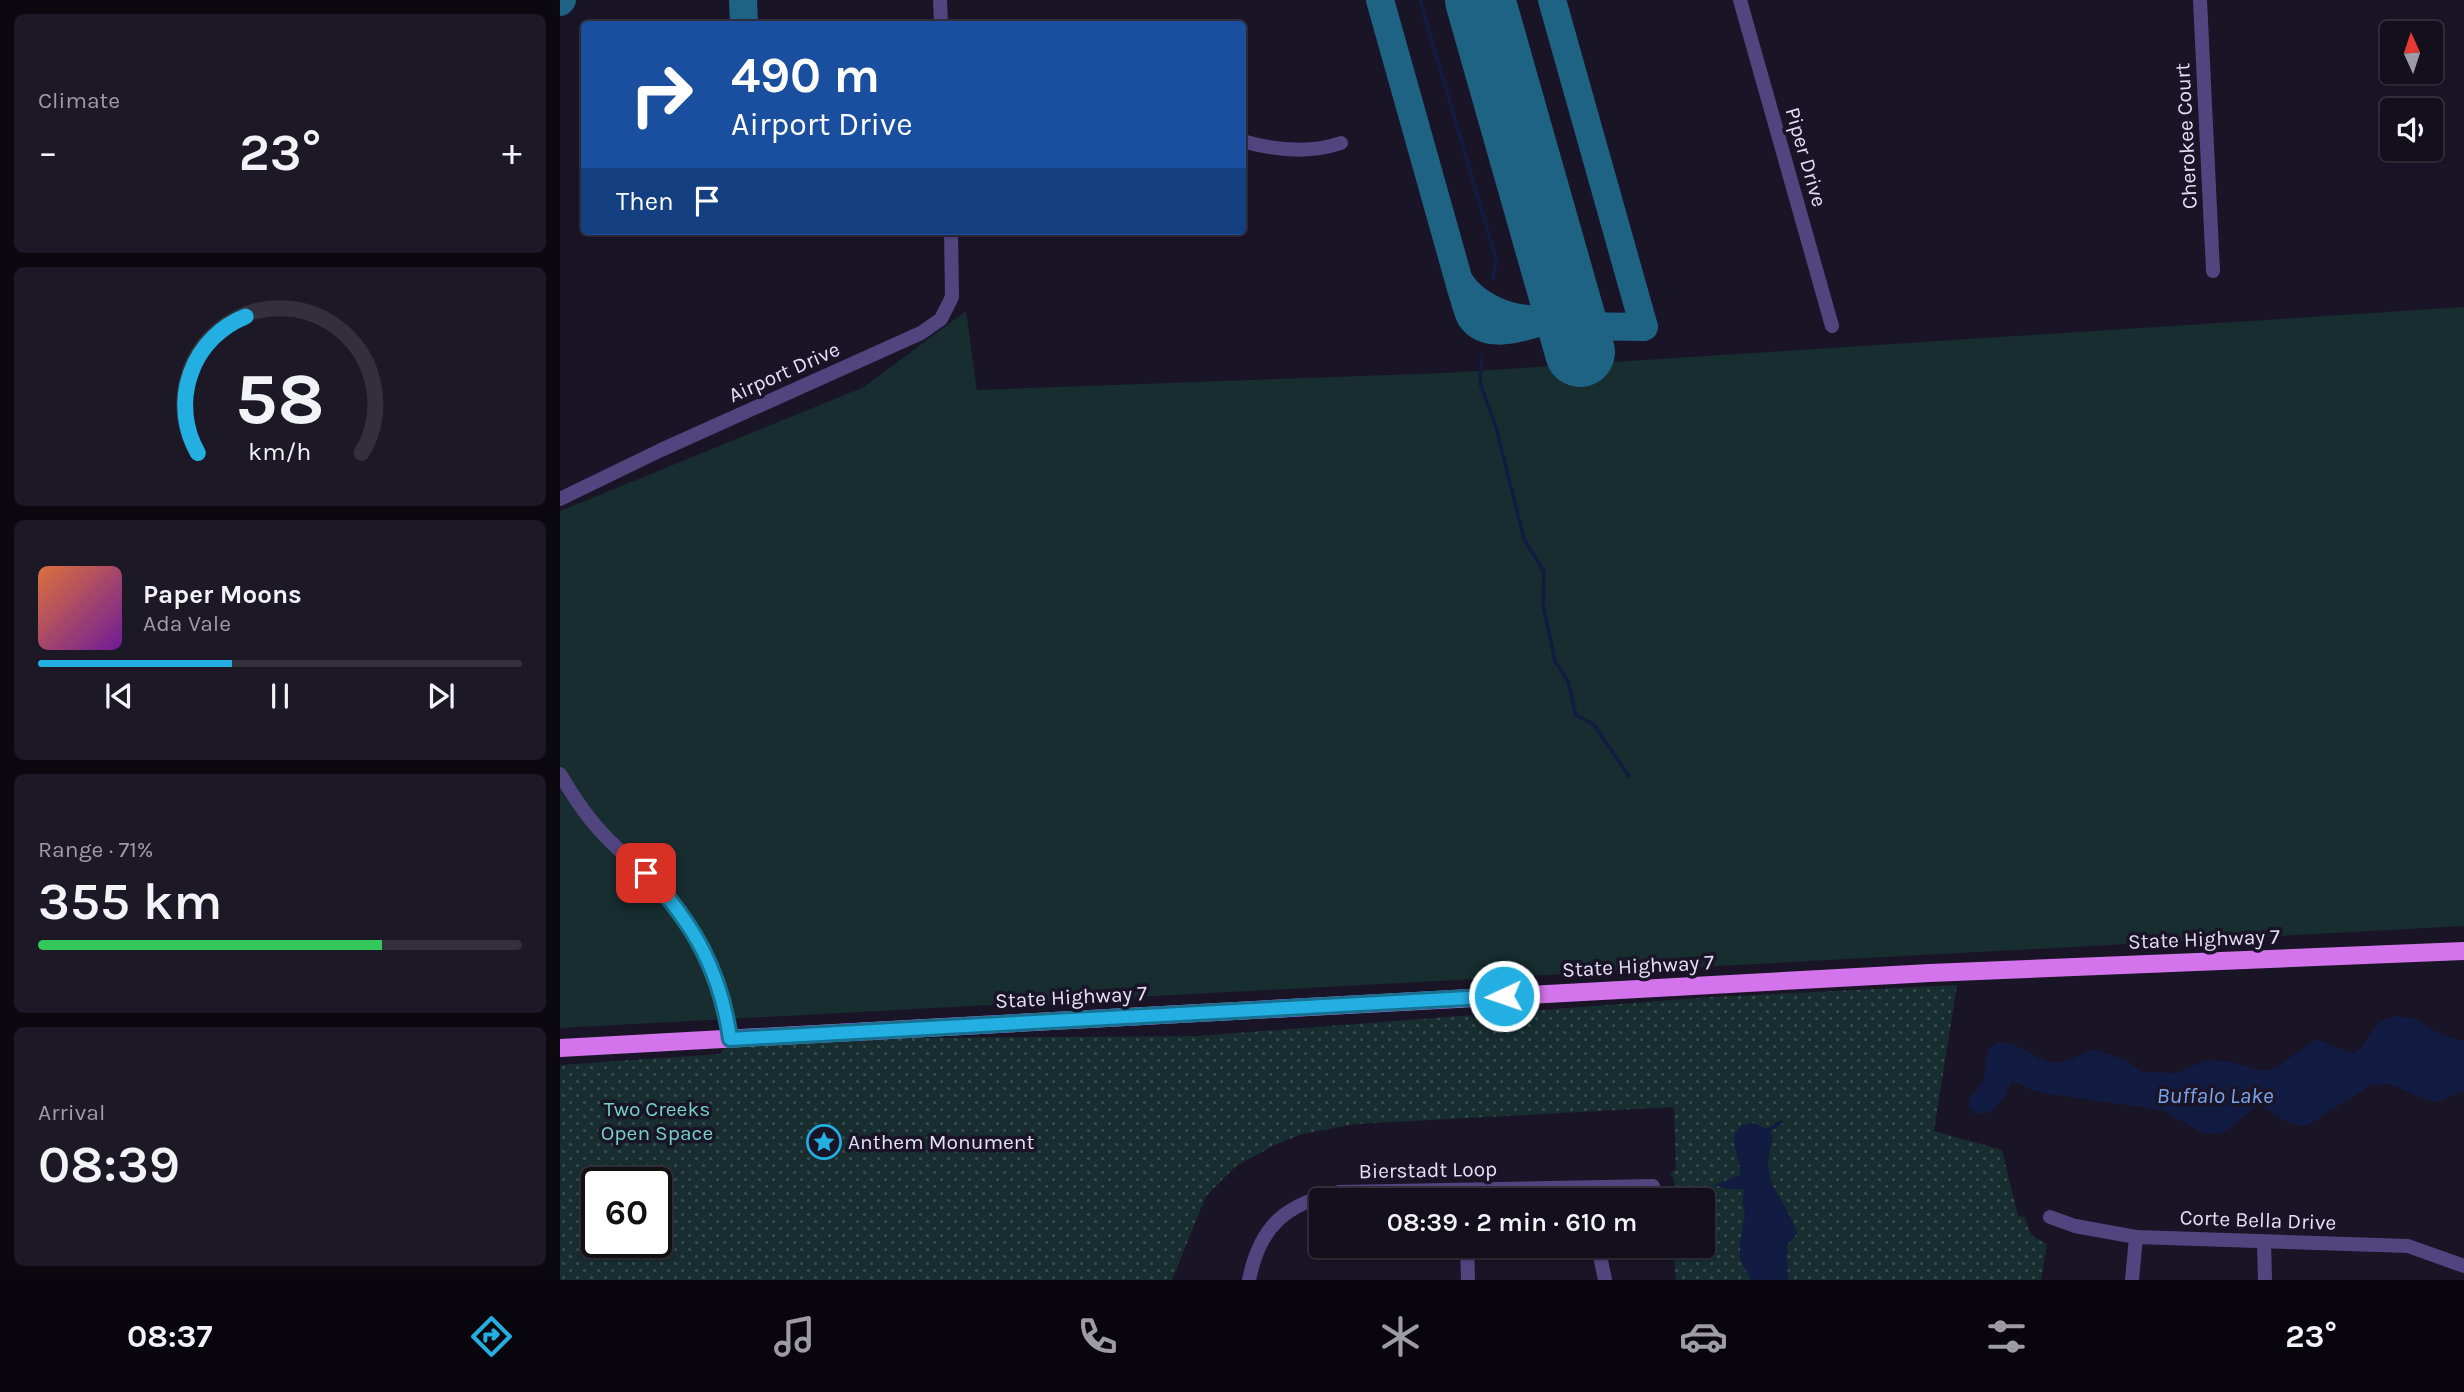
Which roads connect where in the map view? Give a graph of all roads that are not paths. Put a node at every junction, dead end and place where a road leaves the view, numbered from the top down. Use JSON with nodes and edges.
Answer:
{"nodes":[{"id":1,"x":940,"y":0,"type":"edge"},
{"id":2,"x":1740,"y":0,"type":"edge"},
{"id":3,"x":2200,"y":0,"type":"edge"},
{"id":4,"x":941,"y":21,"type":"edge"},
{"id":5,"x":1246,"y":142,"type":"edge"},
{"id":6,"x":1341,"y":143,"type":"dead end"},
{"id":7,"x":951,"y":235,"type":"edge"},
{"id":8,"x":2213,"y":271,"type":"dead end"},
{"id":9,"x":1832,"y":326,"type":"dead end"},
{"id":10,"x":560,"y":499,"type":"edge"},
{"id":11,"x":560,"y":774,"type":"edge"},
{"id":12,"x":2464,"y":951,"type":"edge"},
{"id":13,"x":730,"y":1039,"type":"junction"},
{"id":14,"x":560,"y":1048,"type":"edge"},
{"id":15,"x":1653,"y":1186,"type":"dead end"},
{"id":16,"x":1640,"y":1188,"type":"edge"},
{"id":17,"x":1309,"y":1200,"type":"edge"},
{"id":18,"x":2050,"y":1217,"type":"dead end"},
{"id":19,"x":2136,"y":1237,"type":"junction"},
{"id":20,"x":2264,"y":1242,"type":"junction"},
{"id":21,"x":1467,"y":1258,"type":"edge"},
{"id":22,"x":1600,"y":1258,"type":"edge"},
{"id":23,"x":2464,"y":1266,"type":"edge"},
{"id":24,"x":1249,"y":1280,"type":"edge"},
{"id":25,"x":1468,"y":1280,"type":"edge"},
{"id":26,"x":1605,"y":1280,"type":"edge"},
{"id":27,"x":2132,"y":1280,"type":"edge"},
{"id":28,"x":2265,"y":1280,"type":"edge"}],
"edges":[{"from":1,"to":4,"type":"street"},
{"from":2,"to":9,"type":"street","name":"Piper Drive"},
{"from":3,"to":8,"type":"street","name":"Cherokee Court"},
{"from":5,"to":6,"type":"street"},
{"from":7,"to":10,"type":"street","name":"Airport Drive"},
{"from":11,"to":13,"type":"street"},
{"from":12,"to":13,"type":"main road","name":"State Highway 7"},
{"from":13,"to":14,"type":"main road","name":"State Highway 7"},
{"from":15,"to":16,"type":"street","name":"Bierstadt Loop"},
{"from":17,"to":24,"type":"street","name":"Bierstadt Loop"},
{"from":18,"to":19,"type":"street","name":"Corte Bella Drive"},
{"from":19,"to":20,"type":"street","name":"Corte Bella Drive"},
{"from":19,"to":27,"type":"street"},
{"from":20,"to":23,"type":"street","name":"Corte Bella Drive"},
{"from":20,"to":28,"type":"street"},
{"from":21,"to":25,"type":"street"},
{"from":22,"to":26,"type":"street"}]}
